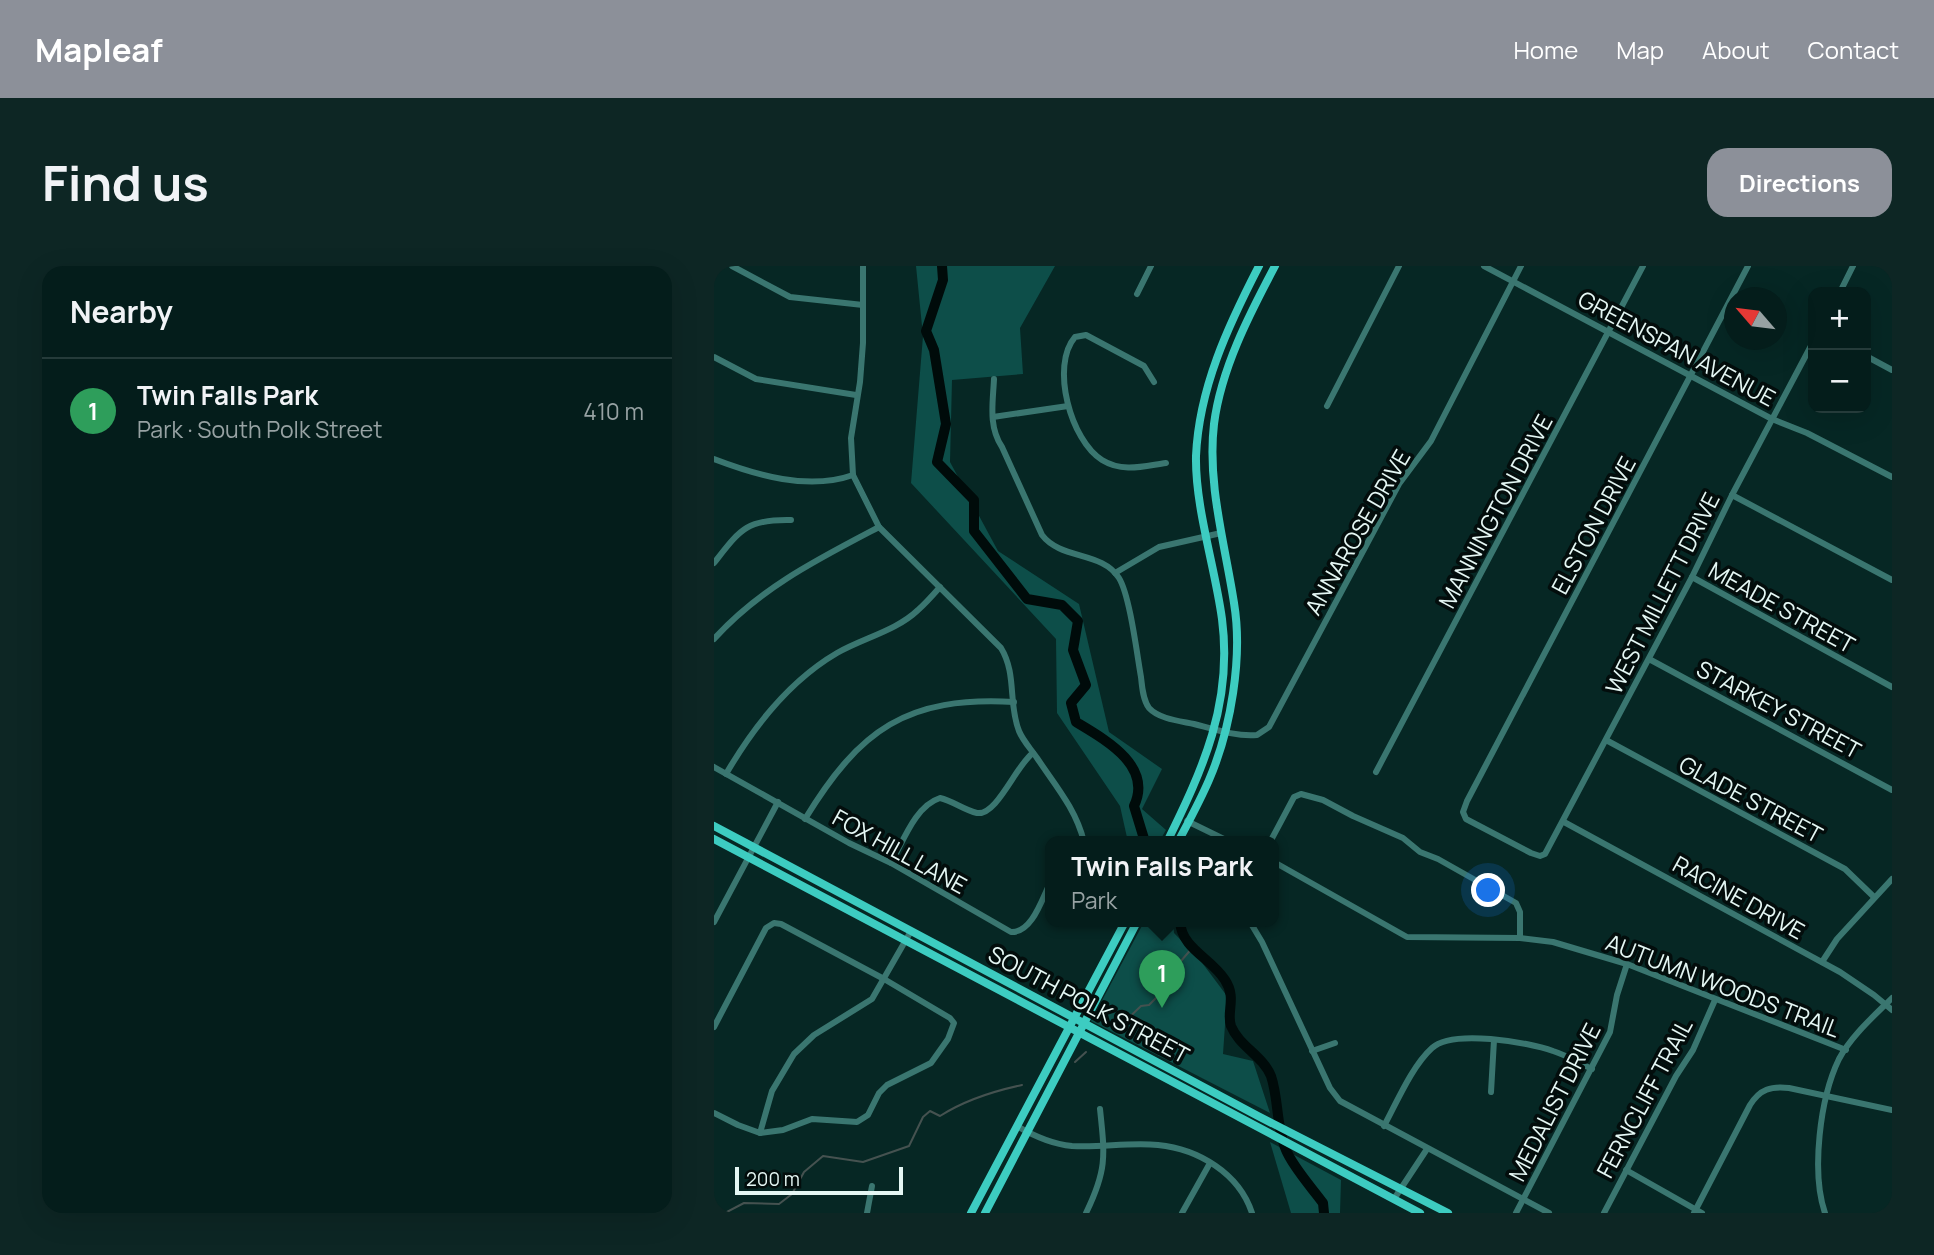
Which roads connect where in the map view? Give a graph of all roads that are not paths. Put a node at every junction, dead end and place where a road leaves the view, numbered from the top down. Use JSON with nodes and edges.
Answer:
{"nodes":[{"id":1,"x":732,"y":266,"type":"edge"},
{"id":2,"x":863,"y":266,"type":"edge"},
{"id":3,"x":1151,"y":266,"type":"edge"},
{"id":4,"x":1259,"y":266,"type":"edge"},
{"id":5,"x":1275,"y":266,"type":"edge"},
{"id":6,"x":1399,"y":266,"type":"edge"},
{"id":7,"x":1484,"y":266,"type":"edge"},
{"id":8,"x":1521,"y":266,"type":"edge"},
{"id":9,"x":1643,"y":266,"type":"edge"},
{"id":10,"x":1748,"y":266,"type":"edge"},
{"id":11,"x":1853,"y":266,"type":"edge"},
{"id":12,"x":1513,"y":281,"type":"junction"},
{"id":13,"x":1842,"y":287,"type":"edge"},
{"id":14,"x":1137,"y":294,"type":"dead end"},
{"id":15,"x":1241,"y":300,"type":"junction"},
{"id":16,"x":863,"y":305,"type":"junction"},
{"id":17,"x":1254,"y":306,"type":"junction"},
{"id":18,"x":1609,"y":332,"type":"junction"},
{"id":19,"x":1809,"y":350,"type":"edge"},
{"id":20,"x":714,"y":357,"type":"edge"},
{"id":21,"x":1871,"y":359,"type":"edge"},
{"id":22,"x":1892,"y":370,"type":"edge"},
{"id":23,"x":1691,"y":376,"type":"junction"},
{"id":24,"x":994,"y":379,"type":"dead end"},
{"id":25,"x":1154,"y":382,"type":"dead end"},
{"id":26,"x":856,"y":395,"type":"junction"},
{"id":27,"x":1069,"y":406,"type":"junction"},
{"id":28,"x":1327,"y":406,"type":"dead end"},
{"id":29,"x":993,"y":416,"type":"junction"},
{"id":30,"x":1772,"y":419,"type":"junction"},
{"id":31,"x":1212,"y":457,"type":"junction"},
{"id":32,"x":1196,"y":458,"type":"junction"},
{"id":33,"x":714,"y":459,"type":"edge"},
{"id":34,"x":1166,"y":463,"type":"dead end"},
{"id":35,"x":853,"y":475,"type":"junction"},
{"id":36,"x":1892,"y":477,"type":"edge"},
{"id":37,"x":1732,"y":495,"type":"junction"},
{"id":38,"x":791,"y":520,"type":"dead end"},
{"id":39,"x":879,"y":527,"type":"junction"},
{"id":40,"x":1221,"y":533,"type":"junction"},
{"id":41,"x":1207,"y":535,"type":"junction"},
{"id":42,"x":714,"y":563,"type":"edge"},
{"id":43,"x":1115,"y":573,"type":"junction"},
{"id":44,"x":1692,"y":577,"type":"junction"},
{"id":45,"x":1892,"y":579,"type":"edge"},
{"id":46,"x":940,"y":587,"type":"junction"},
{"id":47,"x":714,"y":639,"type":"edge"},
{"id":48,"x":1649,"y":659,"type":"junction"},
{"id":49,"x":1892,"y":687,"type":"edge"},
{"id":50,"x":1014,"y":702,"type":"junction"},
{"id":51,"x":1215,"y":728,"type":"junction"},
{"id":52,"x":1225,"y":731,"type":"junction"},
{"id":53,"x":1606,"y":740,"type":"junction"},
{"id":54,"x":1033,"y":753,"type":"junction"},
{"id":55,"x":714,"y":767,"type":"edge"},
{"id":56,"x":1377,"y":772,"type":"dead end"},
{"id":57,"x":726,"y":774,"type":"junction"},
{"id":58,"x":1892,"y":790,"type":"edge"},
{"id":59,"x":778,"y":802,"type":"junction"},
{"id":60,"x":1179,"y":817,"type":"junction"},
{"id":61,"x":805,"y":819,"type":"junction"},
{"id":62,"x":1188,"y":822,"type":"junction"},
{"id":63,"x":1564,"y":822,"type":"junction"},
{"id":64,"x":714,"y":826,"type":"edge"},
{"id":65,"x":1082,"y":836,"type":"edge"},
{"id":66,"x":1170,"y":836,"type":"edge"},
{"id":67,"x":1181,"y":836,"type":"edge"},
{"id":68,"x":1217,"y":836,"type":"edge"},
{"id":69,"x":1272,"y":836,"type":"edge"},
{"id":70,"x":714,"y":839,"type":"edge"},
{"id":71,"x":754,"y":847,"type":"junction"},
{"id":72,"x":1540,"y":856,"type":"joint"},
{"id":73,"x":748,"y":857,"type":"junction"},
{"id":74,"x":891,"y":863,"type":"junction"},
{"id":75,"x":1279,"y":865,"type":"edge"},
{"id":76,"x":1892,"y":879,"type":"edge"},
{"id":77,"x":1045,"y":892,"type":"edge"},
{"id":78,"x":1874,"y":897,"type":"junction"},
{"id":79,"x":714,"y":922,"type":"edge"},
{"id":80,"x":1122,"y":927,"type":"edge"},
{"id":81,"x":1134,"y":927,"type":"edge"},
{"id":82,"x":1253,"y":927,"type":"edge"},
{"id":83,"x":911,"y":931,"type":"junction"},
{"id":84,"x":1520,"y":938,"type":"junction"},
{"id":85,"x":905,"y":941,"type":"junction"},
{"id":86,"x":1822,"y":962,"type":"junction"},
{"id":87,"x":1627,"y":964,"type":"junction"},
{"id":88,"x":884,"y":979,"type":"junction"},
{"id":89,"x":1892,"y":998,"type":"edge"},
{"id":90,"x":1715,"y":1000,"type":"junction"},
{"id":91,"x":1885,"y":1005,"type":"junction"},
{"id":92,"x":1892,"y":1010,"type":"edge"},
{"id":93,"x":1073,"y":1018,"type":"junction"},
{"id":94,"x":1084,"y":1024,"type":"junction"},
{"id":95,"x":714,"y":1027,"type":"edge"},
{"id":96,"x":1068,"y":1028,"type":"junction"},
{"id":97,"x":1079,"y":1033,"type":"junction"},
{"id":98,"x":1494,"y":1040,"type":"junction"},
{"id":99,"x":1335,"y":1043,"type":"dead end"},
{"id":100,"x":1846,"y":1049,"type":"junction"},
{"id":101,"x":1312,"y":1051,"type":"junction"},
{"id":102,"x":1592,"y":1069,"type":"junction"},
{"id":103,"x":1491,"y":1092,"type":"dead end"},
{"id":104,"x":1828,"y":1095,"type":"junction"},
{"id":105,"x":1100,"y":1109,"type":"dead end"},
{"id":106,"x":1892,"y":1110,"type":"edge"},
{"id":107,"x":714,"y":1113,"type":"edge"},
{"id":108,"x":1017,"y":1126,"type":"junction"},
{"id":109,"x":1384,"y":1126,"type":"junction"},
{"id":110,"x":1028,"y":1132,"type":"junction"},
{"id":111,"x":760,"y":1133,"type":"junction"},
{"id":112,"x":1104,"y":1146,"type":"junction"},
{"id":113,"x":1427,"y":1149,"type":"junction"},
{"id":114,"x":1210,"y":1163,"type":"junction"},
{"id":115,"x":1626,"y":1170,"type":"junction"},
{"id":116,"x":872,"y":1186,"type":"dead end"},
{"id":117,"x":1401,"y":1188,"type":"junction"},
{"id":118,"x":1394,"y":1199,"type":"junction"},
{"id":119,"x":1523,"y":1200,"type":"junction"},
{"id":120,"x":1698,"y":1212,"type":"edge"},
{"id":121,"x":867,"y":1213,"type":"edge"},
{"id":122,"x":971,"y":1213,"type":"edge"},
{"id":123,"x":985,"y":1213,"type":"edge"},
{"id":124,"x":1086,"y":1213,"type":"edge"},
{"id":125,"x":1182,"y":1213,"type":"edge"},
{"id":126,"x":1252,"y":1213,"type":"edge"},
{"id":127,"x":1420,"y":1213,"type":"edge"},
{"id":128,"x":1448,"y":1213,"type":"edge"},
{"id":129,"x":1516,"y":1213,"type":"edge"},
{"id":130,"x":1549,"y":1213,"type":"edge"},
{"id":131,"x":1604,"y":1213,"type":"edge"},
{"id":132,"x":1825,"y":1213,"type":"edge"}],
"edges":[{"from":1,"to":16,"type":"street"},
{"from":2,"to":16,"type":"street"},
{"from":3,"to":14,"type":"street"},
{"from":4,"to":15,"type":"main road"},
{"from":5,"to":17,"type":"main road"},
{"from":6,"to":28,"type":"street"},
{"from":7,"to":12,"type":"street","name":"GREENSPAN AVENUE"},
{"from":8,"to":12,"type":"street","name":"ANNAROSE DRIVE"},
{"from":9,"to":18,"type":"street","name":"MANNINGTON DRIVE"},
{"from":10,"to":23,"type":"street","name":"ELSTON DRIVE"},
{"from":11,"to":13,"type":"street"},
{"from":12,"to":18,"type":"street","name":"GREENSPAN AVENUE"},
{"from":12,"to":52,"type":"street","name":"ANNAROSE DRIVE"},
{"from":15,"to":17,"type":"main road"},
{"from":15,"to":32,"type":"main road"},
{"from":16,"to":26,"type":"street"},
{"from":17,"to":31,"type":"main road"},
{"from":18,"to":23,"type":"street","name":"GREENSPAN AVENUE"},
{"from":18,"to":56,"type":"street","name":"MANNINGTON DRIVE"},
{"from":19,"to":30,"type":"street","name":"WEST MILLETT DRIVE"},
{"from":20,"to":26,"type":"street"},
{"from":21,"to":22,"type":"street"},
{"from":23,"to":30,"type":"street","name":"GREENSPAN AVENUE"},
{"from":23,"to":72,"type":"street","name":"ELSTON DRIVE"},
{"from":24,"to":29,"type":"street"},
{"from":25,"to":27,"type":"street"},
{"from":26,"to":35,"type":"street"},
{"from":27,"to":29,"type":"street"},
{"from":27,"to":34,"type":"street"},
{"from":29,"to":43,"type":"street"},
{"from":30,"to":36,"type":"street","name":"GREENSPAN AVENUE"},
{"from":30,"to":37,"type":"street","name":"WEST MILLETT DRIVE"},
{"from":31,"to":32,"type":"main road"},
{"from":31,"to":40,"type":"main road"},
{"from":32,"to":41,"type":"main road"},
{"from":33,"to":35,"type":"street"},
{"from":35,"to":39,"type":"street"},
{"from":37,"to":44,"type":"street","name":"WEST MILLETT DRIVE"},
{"from":37,"to":45,"type":"street"},
{"from":38,"to":42,"type":"street"},
{"from":39,"to":46,"type":"street"},
{"from":39,"to":47,"type":"street"},
{"from":40,"to":41,"type":"street"},
{"from":40,"to":52,"type":"main road"},
{"from":41,"to":43,"type":"street"},
{"from":41,"to":51,"type":"main road"},
{"from":43,"to":51,"type":"street","name":"ANNAROSE DRIVE"},
{"from":44,"to":48,"type":"street","name":"WEST MILLETT DRIVE"},
{"from":44,"to":49,"type":"street","name":"MEADE STREET"},
{"from":46,"to":50,"type":"street"},
{"from":46,"to":57,"type":"street"},
{"from":48,"to":53,"type":"street","name":"WEST MILLETT DRIVE"},
{"from":48,"to":58,"type":"street","name":"STARKEY STREET"},
{"from":50,"to":54,"type":"street"},
{"from":50,"to":61,"type":"street"},
{"from":51,"to":52,"type":"street","name":"ANNAROSE DRIVE"},
{"from":51,"to":60,"type":"main road"},
{"from":52,"to":62,"type":"main road"},
{"from":53,"to":63,"type":"street","name":"WEST MILLETT DRIVE"},
{"from":53,"to":78,"type":"street","name":"GLADE STREET"},
{"from":54,"to":65,"type":"street"},
{"from":54,"to":74,"type":"street"},
{"from":55,"to":57,"type":"street","name":"FOX HILL LANE"},
{"from":57,"to":59,"type":"street","name":"FOX HILL LANE"},
{"from":59,"to":61,"type":"street","name":"FOX HILL LANE"},
{"from":59,"to":71,"type":"street"},
{"from":60,"to":62,"type":"street"},
{"from":60,"to":66,"type":"main road"},
{"from":61,"to":74,"type":"street","name":"FOX HILL LANE"},
{"from":62,"to":67,"type":"main road"},
{"from":62,"to":68,"type":"street"},
{"from":63,"to":72,"type":"street","name":"WEST MILLETT DRIVE"},
{"from":63,"to":86,"type":"street","name":"RACINE DRIVE"},
{"from":64,"to":71,"type":"main road","name":"SOUTH POLK STREET"},
{"from":69,"to":84,"type":"street"},
{"from":70,"to":73,"type":"main road","name":"SOUTH POLK STREET"},
{"from":71,"to":73,"type":"street"},
{"from":71,"to":83,"type":"main road","name":"SOUTH POLK STREET"},
{"from":73,"to":79,"type":"street"},
{"from":73,"to":85,"type":"main road","name":"SOUTH POLK STREET"},
{"from":74,"to":77,"type":"street","name":"FOX HILL LANE"},
{"from":75,"to":84,"type":"street","name":"AUTUMN WOODS TRAIL"},
{"from":76,"to":78,"type":"street"},
{"from":78,"to":86,"type":"street"},
{"from":80,"to":93,"type":"main road"},
{"from":81,"to":94,"type":"main road"},
{"from":82,"to":101,"type":"street"},
{"from":83,"to":85,"type":"street"},
{"from":83,"to":93,"type":"main road","name":"SOUTH POLK STREET"},
{"from":84,"to":87,"type":"street","name":"AUTUMN WOODS TRAIL"},
{"from":85,"to":88,"type":"street"},
{"from":85,"to":96,"type":"main road","name":"SOUTH POLK STREET"},
{"from":86,"to":91,"type":"street","name":"RACINE DRIVE"},
{"from":87,"to":90,"type":"street","name":"AUTUMN WOODS TRAIL"},
{"from":87,"to":102,"type":"street","name":"MEDALIST DRIVE"},
{"from":88,"to":95,"type":"street"},
{"from":88,"to":111,"type":"street"},
{"from":88,"to":111,"type":"street"},
{"from":89,"to":91,"type":"street"},
{"from":90,"to":100,"type":"street","name":"AUTUMN WOODS TRAIL"},
{"from":90,"to":115,"type":"street","name":"FERNCLIFF TRAIL"},
{"from":91,"to":92,"type":"street","name":"RACINE DRIVE"},
{"from":91,"to":100,"type":"street"},
{"from":93,"to":94,"type":"main road","name":"SOUTH POLK STREET"},
{"from":93,"to":96,"type":"main road"},
{"from":94,"to":97,"type":"main road"},
{"from":94,"to":117,"type":"main road","name":"SOUTH POLK STREET"},
{"from":96,"to":97,"type":"main road","name":"SOUTH POLK STREET"},
{"from":96,"to":108,"type":"main road"},
{"from":97,"to":110,"type":"main road"},
{"from":97,"to":118,"type":"main road","name":"SOUTH POLK STREET"},
{"from":98,"to":102,"type":"street"},
{"from":98,"to":103,"type":"street"},
{"from":98,"to":109,"type":"street"},
{"from":99,"to":101,"type":"street"},
{"from":100,"to":104,"type":"street"},
{"from":101,"to":109,"type":"street"},
{"from":102,"to":119,"type":"street","name":"MEDALIST DRIVE"},
{"from":104,"to":106,"type":"street"},
{"from":104,"to":120,"type":"street"},
{"from":104,"to":132,"type":"street"},
{"from":105,"to":112,"type":"street"},
{"from":107,"to":111,"type":"street"},
{"from":108,"to":110,"type":"street"},
{"from":108,"to":122,"type":"main road"},
{"from":109,"to":113,"type":"street"},
{"from":110,"to":112,"type":"street"},
{"from":110,"to":123,"type":"main road"},
{"from":112,"to":114,"type":"street"},
{"from":112,"to":124,"type":"street"},
{"from":113,"to":117,"type":"street"},
{"from":113,"to":119,"type":"street"},
{"from":114,"to":125,"type":"street"},
{"from":114,"to":126,"type":"street"},
{"from":115,"to":120,"type":"street"},
{"from":115,"to":131,"type":"street","name":"FERNCLIFF TRAIL"},
{"from":116,"to":121,"type":"street"},
{"from":117,"to":118,"type":"street"},
{"from":117,"to":128,"type":"main road","name":"SOUTH POLK STREET"},
{"from":118,"to":127,"type":"main road","name":"SOUTH POLK STREET"},
{"from":119,"to":129,"type":"street","name":"MEDALIST DRIVE"},
{"from":119,"to":130,"type":"street"}]}
